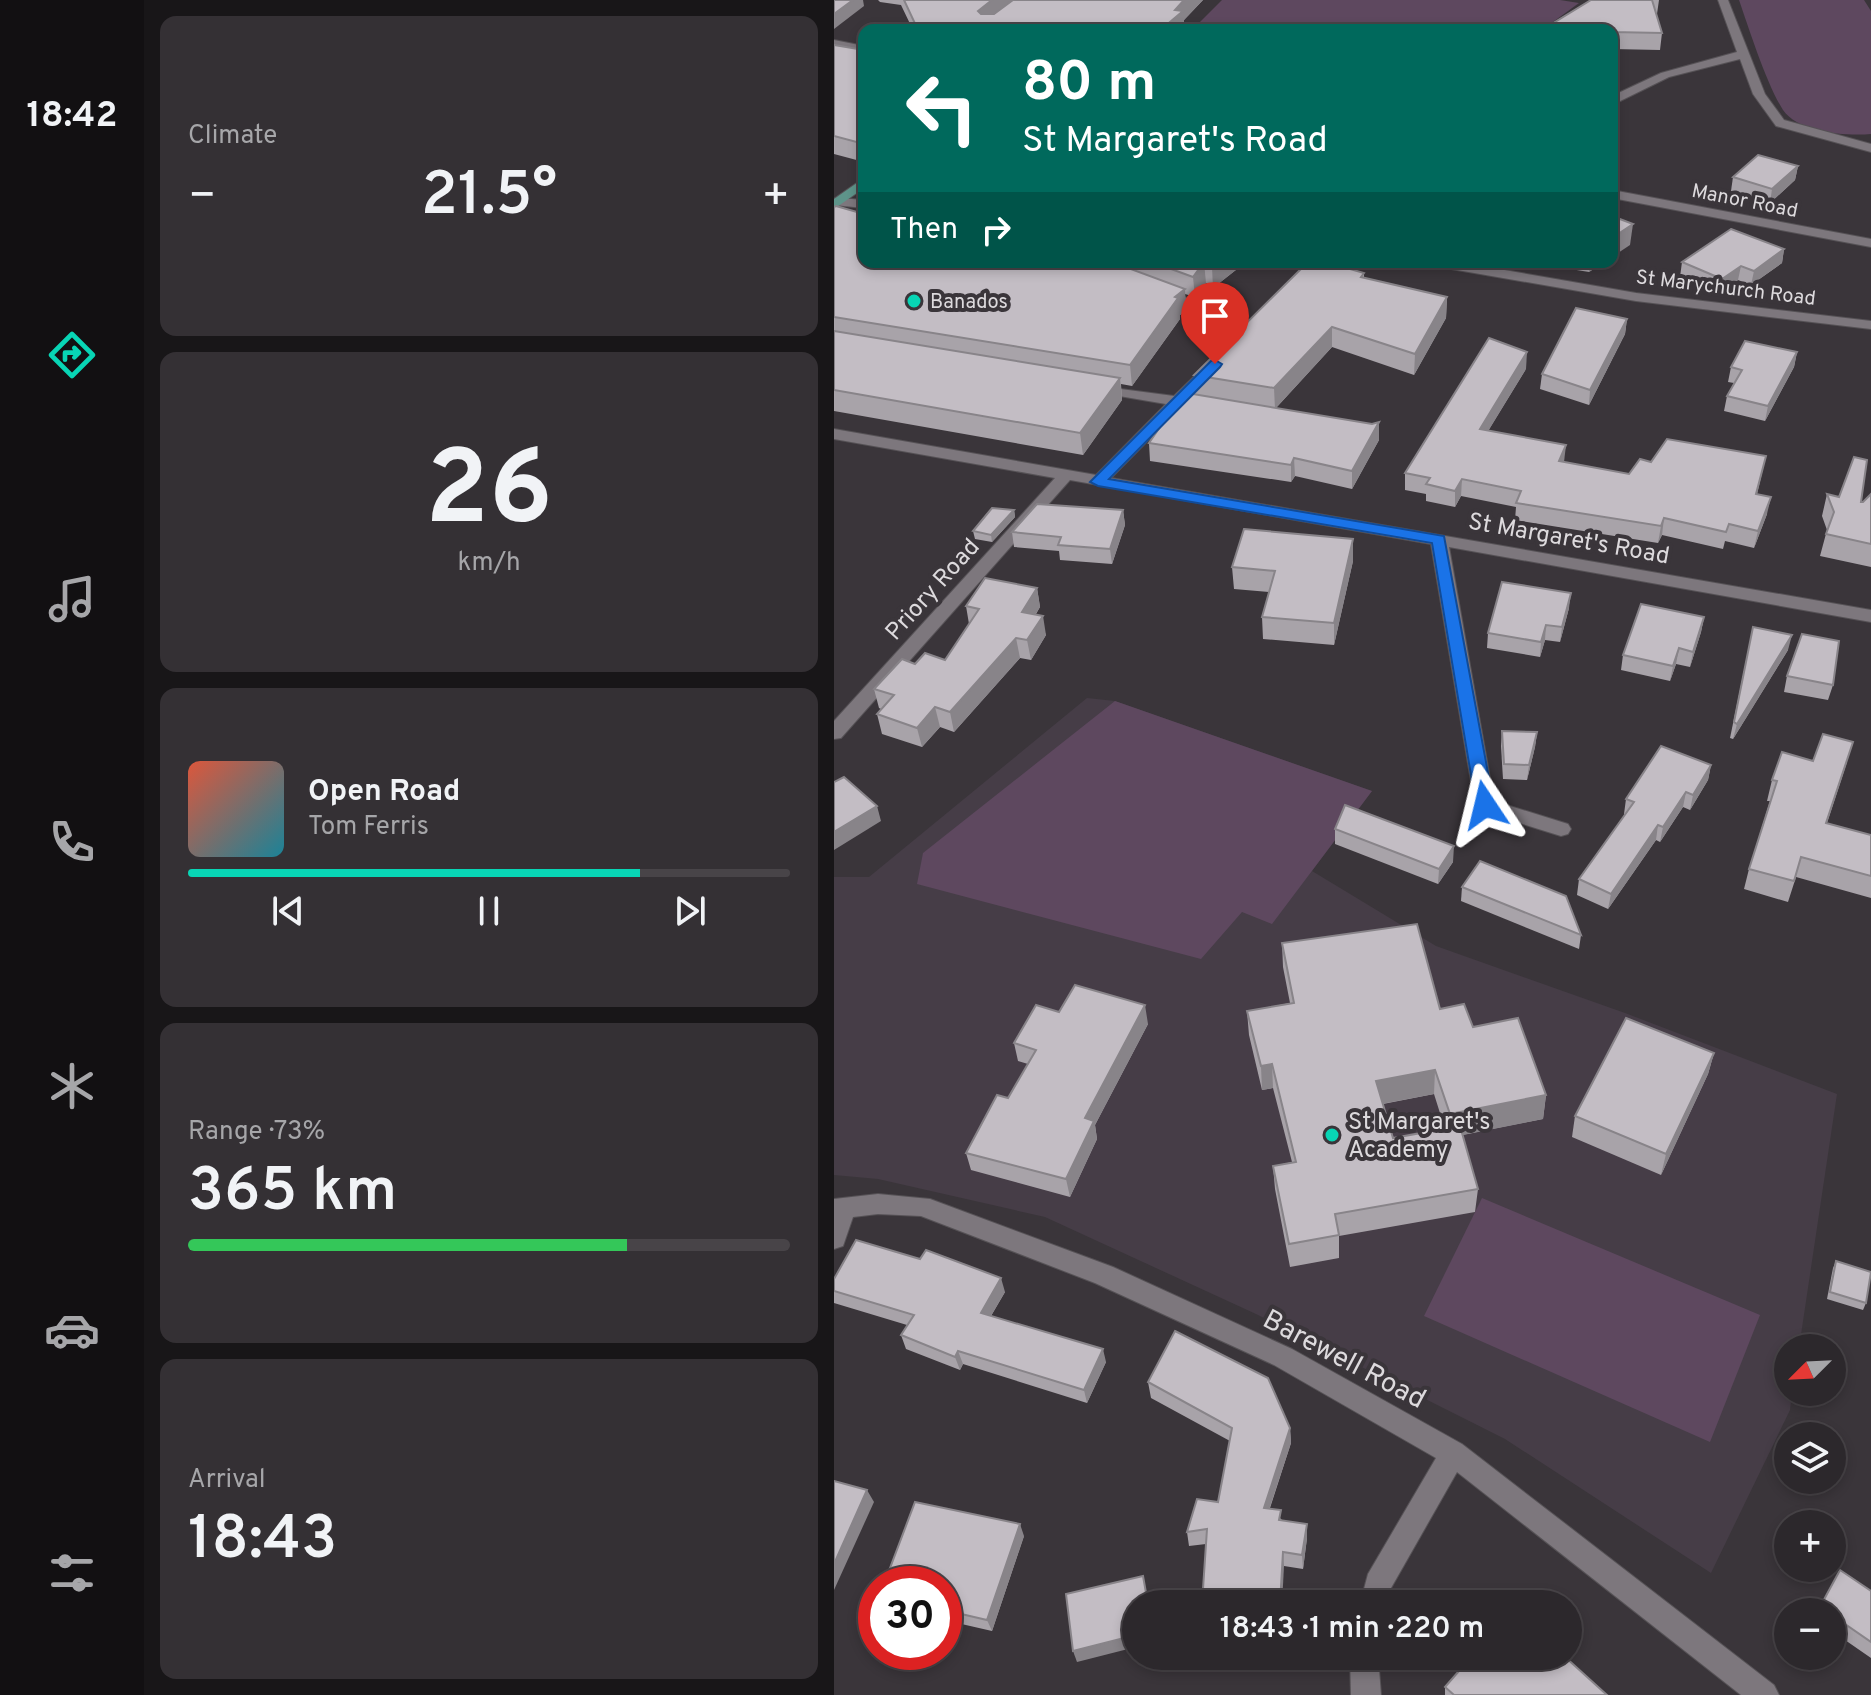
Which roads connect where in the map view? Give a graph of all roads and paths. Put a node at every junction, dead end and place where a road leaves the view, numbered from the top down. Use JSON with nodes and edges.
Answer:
{"nodes":[{"id":1,"x":1723,"y":0,"type":"edge"},
{"id":2,"x":834,"y":43,"type":"edge"},
{"id":3,"x":858,"y":48,"type":"edge"},
{"id":4,"x":1744,"y":54,"type":"junction"},
{"id":5,"x":1618,"y":98,"type":"edge"},
{"id":6,"x":1870,"y":151,"type":"edge"},
{"id":7,"x":858,"y":187,"type":"edge"},
{"id":8,"x":1618,"y":195,"type":"edge"},
{"id":9,"x":836,"y":204,"type":"edge"},
{"id":10,"x":858,"y":204,"type":"edge"},
{"id":11,"x":1871,"y":243,"type":"edge"},
{"id":12,"x":1469,"y":268,"type":"edge"},
{"id":13,"x":1148,"y":288,"type":"edge"},
{"id":14,"x":1871,"y":325,"type":"edge"},
{"id":15,"x":1252,"y":326,"type":"edge"},
{"id":16,"x":1221,"y":358,"type":"edge"},
{"id":17,"x":1086,"y":386,"type":"edge"},
{"id":18,"x":1179,"y":402,"type":"junction"},
{"id":19,"x":1209,"y":407,"type":"edge"},
{"id":20,"x":834,"y":434,"type":"edge"},
{"id":21,"x":1066,"y":475,"type":"junction"},
{"id":22,"x":1098,"y":482,"type":"junction"},
{"id":23,"x":1439,"y":540,"type":"junction"},
{"id":24,"x":1871,"y":616,"type":"edge"},
{"id":25,"x":834,"y":733,"type":"edge"},
{"id":26,"x":1561,"y":829,"type":"dead end"},
{"id":27,"x":839,"y":1209,"type":"edge"},
{"id":28,"x":834,"y":1238,"type":"edge"},
{"id":29,"x":1453,"y":1453,"type":"junction"},
{"id":30,"x":1377,"y":1590,"type":"edge"},
{"id":31,"x":1365,"y":1670,"type":"edge"},
{"id":32,"x":1366,"y":1695,"type":"edge"},
{"id":33,"x":1764,"y":1695,"type":"edge"}],
"edges":[{"from":1,"to":4,"type":"street"},
{"from":2,"to":3,"type":"street"},
{"from":4,"to":5,"type":"street"},
{"from":4,"to":6,"type":"street"},
{"from":7,"to":9,"type":"main road"},
{"from":8,"to":11,"type":"street","name":"Manor Road"},
{"from":9,"to":10,"type":"street"},
{"from":12,"to":14,"type":"street","name":"St Marychurch Road"},
{"from":13,"to":15,"type":"street"},
{"from":16,"to":18,"type":"street"},
{"from":17,"to":18,"type":"street"},
{"from":18,"to":19,"type":"street"},
{"from":18,"to":22,"type":"street"},
{"from":20,"to":21,"type":"street","name":"St Margaret's Road"},
{"from":21,"to":22,"type":"street","name":"St Margaret's Road"},
{"from":21,"to":25,"type":"street","name":"Priory Road"},
{"from":22,"to":23,"type":"street","name":"St Margaret's Road"},
{"from":23,"to":24,"type":"street","name":"St Margaret's Road"},
{"from":23,"to":26,"type":"street"},
{"from":27,"to":28,"type":"street"},
{"from":27,"to":29,"type":"street","name":"Barewell Road"},
{"from":29,"to":30,"type":"street"},
{"from":29,"to":33,"type":"street","name":"Barewell Road"},
{"from":31,"to":32,"type":"street"}]}
